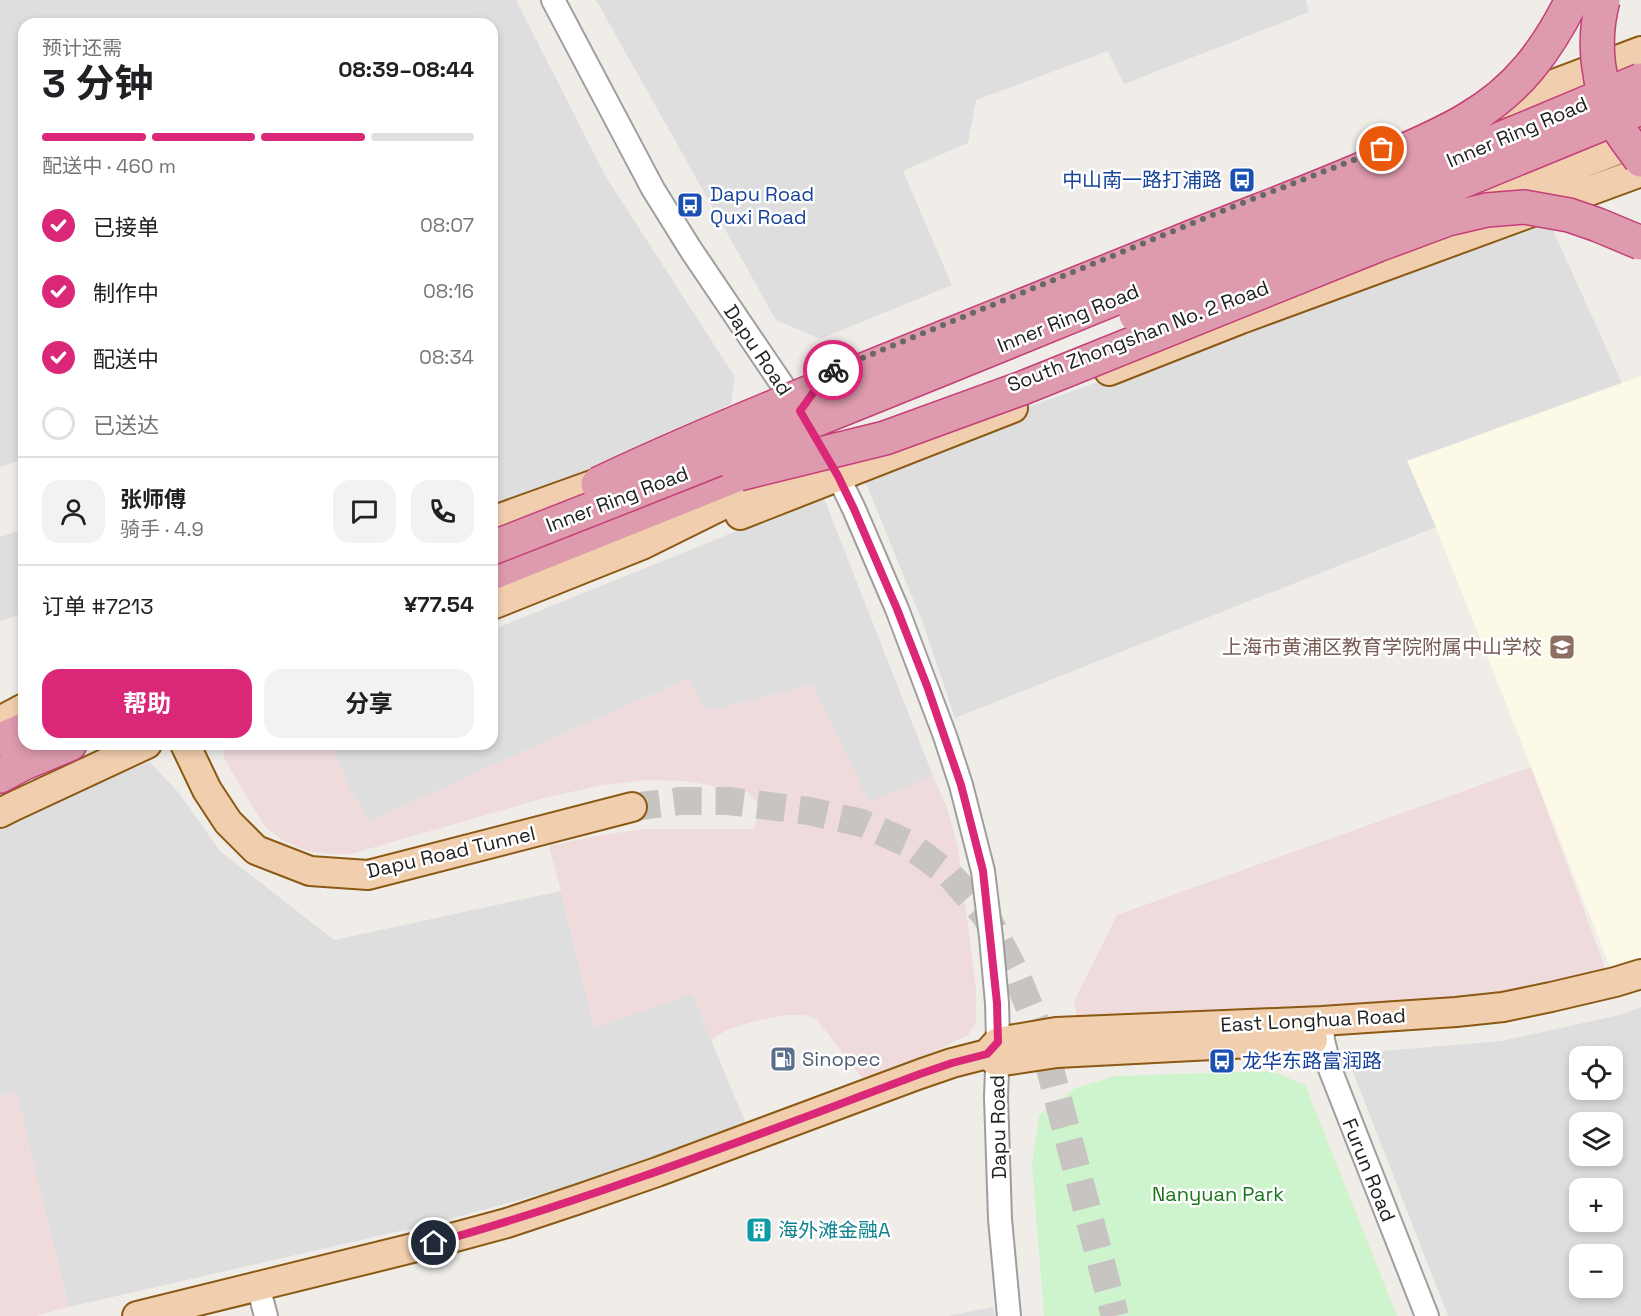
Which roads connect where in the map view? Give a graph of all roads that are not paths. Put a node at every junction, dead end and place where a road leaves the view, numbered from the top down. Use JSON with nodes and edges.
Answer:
{"nodes":[{"id":1,"x":553,"y":0,"type":"edge"},
{"id":2,"x":1583,"y":0,"type":"edge"},
{"id":3,"x":1603,"y":0,"type":"edge"},
{"id":4,"x":1566,"y":13,"type":"edge"},
{"id":5,"x":1641,"y":51,"type":"edge"},
{"id":6,"x":1641,"y":59,"type":"edge"},
{"id":7,"x":1641,"y":81,"type":"edge"},
{"id":8,"x":1641,"y":108,"type":"edge"},
{"id":9,"x":1564,"y":112,"type":"junction"},
{"id":10,"x":1641,"y":141,"type":"edge"},
{"id":11,"x":1641,"y":161,"type":"edge"},
{"id":12,"x":1562,"y":172,"type":"junction"},
{"id":13,"x":1641,"y":172,"type":"edge"},
{"id":14,"x":1641,"y":243,"type":"edge"},
{"id":15,"x":800,"y":411,"type":"junction"},
{"id":16,"x":833,"y":467,"type":"junction"},
{"id":17,"x":739,"y":474,"type":"junction"},
{"id":18,"x":498,"y":519,"type":"edge"},
{"id":19,"x":498,"y":532,"type":"edge"},
{"id":20,"x":498,"y":546,"type":"edge"},
{"id":21,"x":498,"y":571,"type":"edge"},
{"id":22,"x":498,"y":603,"type":"edge"},
{"id":23,"x":18,"y":711,"type":"edge"},
{"id":24,"x":0,"y":721,"type":"edge"},
{"id":25,"x":18,"y":732,"type":"edge"},
{"id":26,"x":0,"y":740,"type":"edge"},
{"id":27,"x":56,"y":750,"type":"edge"},
{"id":28,"x":134,"y":750,"type":"edge"},
{"id":29,"x":188,"y":750,"type":"edge"},
{"id":30,"x":0,"y":776,"type":"edge"},
{"id":31,"x":632,"y":807,"type":"tunnel mouth"},
{"id":32,"x":0,"y":813,"type":"edge"},
{"id":33,"x":1641,"y":974,"type":"edge"},
{"id":34,"x":1641,"y":993,"type":"edge"},
{"id":35,"x":1323,"y":1030,"type":"junction"},
{"id":36,"x":994,"y":1053,"type":"junction"},
{"id":37,"x":258,"y":1286,"type":"junction"},
{"id":38,"x":137,"y":1316,"type":"edge"},
{"id":39,"x":266,"y":1316,"type":"edge"},
{"id":40,"x":1010,"y":1316,"type":"edge"},
{"id":41,"x":1427,"y":1316,"type":"edge"}],
"edges":[{"from":1,"to":15,"type":"street","name":"Dapu Road"},
{"from":2,"to":4,"type":"highway"},
{"from":3,"to":11,"type":"highway","bridge":true},
{"from":4,"to":19,"type":"highway","bridge":true},
{"from":5,"to":15,"type":"main road"},
{"from":6,"to":9,"type":"main road"},
{"from":7,"to":9,"type":"main road"},
{"from":7,"to":20,"type":"highway","name":"Inner Ring Road","bridge":true},
{"from":8,"to":17,"type":"highway","name":"Inner Ring Road","bridge":true},
{"from":9,"to":15,"type":"main road"},
{"from":10,"to":12,"type":"main road","name":"South Zhongshan No. 2 Road"},
{"from":11,"to":12,"type":"main road"},
{"from":12,"to":16,"type":"main road","name":"South Zhongshan No. 2 Road"},
{"from":13,"to":16,"type":"main road","name":"South Zhongshan No. 2 Road"},
{"from":14,"to":17,"type":"highway","bridge":true},
{"from":15,"to":16,"type":"street","name":"Dapu Road"},
{"from":15,"to":18,"type":"main road"},
{"from":16,"to":22,"type":"main road","name":"South Zhongshan No. 2 Road"},
{"from":16,"to":36,"type":"street","name":"Dapu Road"},
{"from":17,"to":21,"type":"highway","name":"Inner Ring Road"},
{"from":23,"to":24,"type":"main road"},
{"from":25,"to":26,"type":"highway"},
{"from":27,"to":30,"type":"highway"},
{"from":28,"to":32,"type":"main road"},
{"from":29,"to":31,"type":"main road","name":"Dapu Road Tunnel"},
{"from":33,"to":35,"type":"main road","name":"East Longhua Road"},
{"from":34,"to":35,"type":"main road","name":"East Longhua Road"},
{"from":35,"to":36,"type":"main road","name":"East Longhua Road"},
{"from":35,"to":41,"type":"street","name":"Furun Road"},
{"from":36,"to":37,"type":"main road","name":"East Longhua Road"},
{"from":36,"to":40,"type":"street","name":"Dapu Road"},
{"from":37,"to":38,"type":"main road","name":"East Longhua Road"},
{"from":37,"to":39,"type":"street"}]}
